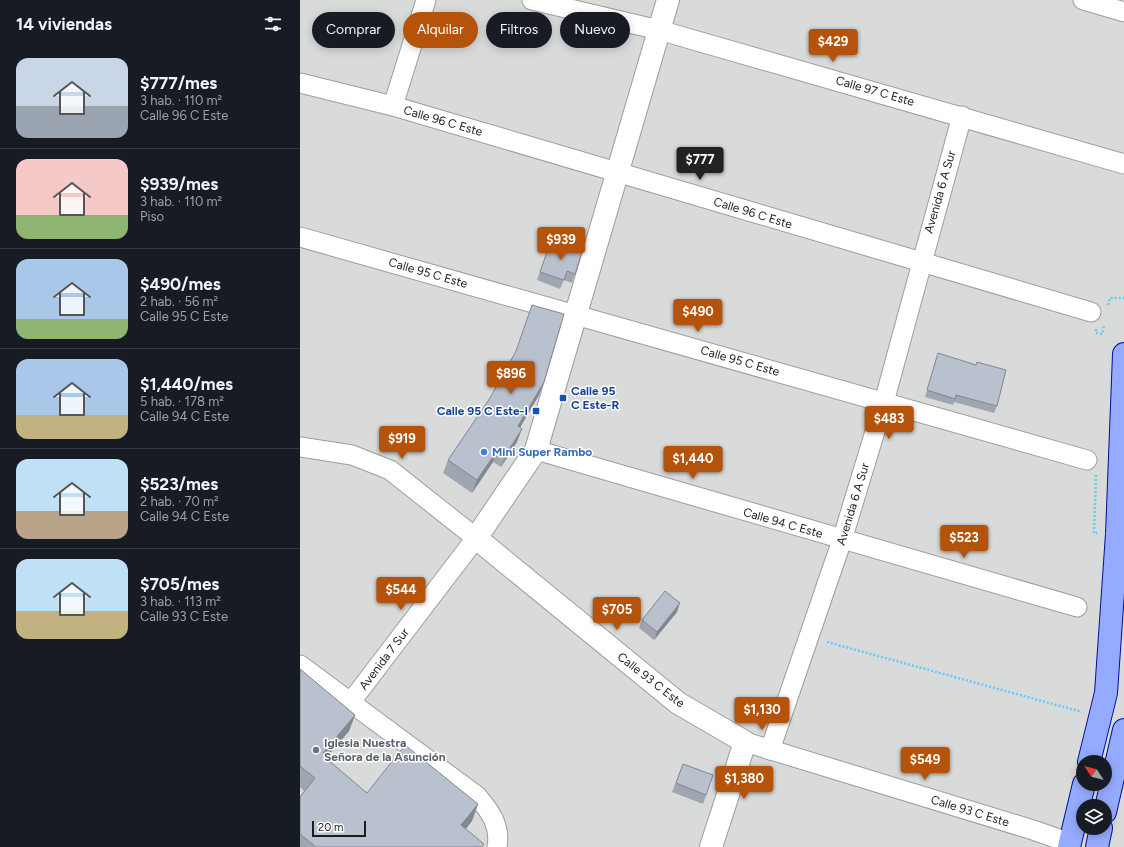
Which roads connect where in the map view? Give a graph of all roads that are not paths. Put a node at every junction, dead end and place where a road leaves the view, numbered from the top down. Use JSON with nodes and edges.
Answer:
{"nodes":[{"id":1,"x":426,"y":0,"type":"edge"},
{"id":2,"x":532,"y":0,"type":"edge"},
{"id":3,"x":668,"y":0,"type":"edge"},
{"id":4,"x":1083,"y":0,"type":"edge"},
{"id":5,"x":1124,"y":12,"type":"edge"},
{"id":6,"x":659,"y":30,"type":"junction"},
{"id":7,"x":300,"y":83,"type":"edge"},
{"id":8,"x":393,"y":106,"type":"junction"},
{"id":9,"x":962,"y":116,"type":"junction"},
{"id":10,"x":1124,"y":164,"type":"edge"},
{"id":11,"x":617,"y":172,"type":"junction"},
{"id":12,"x":300,"y":237,"type":"edge"},
{"id":13,"x":921,"y":263,"type":"junction"},
{"id":14,"x":1091,"y":312,"type":"dead end"},
{"id":15,"x":576,"y":315,"type":"junction"},
{"id":16,"x":1124,"y":354,"type":"edge"},
{"id":17,"x":884,"y":402,"type":"junction"},
{"id":18,"x":300,"y":447,"type":"edge"},
{"id":19,"x":536,"y":450,"type":"junction"},
{"id":20,"x":1087,"y":460,"type":"dead end"},
{"id":21,"x":476,"y":538,"type":"junction"},
{"id":22,"x":842,"y":540,"type":"junction"},
{"id":23,"x":1077,"y":607,"type":"dead end"},
{"id":24,"x":300,"y":666,"type":"edge"},
{"id":25,"x":350,"y":703,"type":"junction"},
{"id":26,"x":1124,"y":730,"type":"edge"},
{"id":27,"x":745,"y":742,"type":"junction"},
{"id":28,"x":770,"y":750,"type":"junction"},
{"id":29,"x":1091,"y":755,"type":"edge"},
{"id":30,"x":1082,"y":791,"type":"edge"},
{"id":31,"x":1108,"y":799,"type":"edge"},
{"id":32,"x":1100,"y":835,"type":"edge"},
{"id":33,"x":1070,"y":845,"type":"edge"},
{"id":34,"x":497,"y":847,"type":"edge"},
{"id":35,"x":711,"y":847,"type":"edge"},
{"id":36,"x":1097,"y":847,"type":"edge"}],
"edges":[{"from":1,"to":8,"type":"street"},
{"from":2,"to":6,"type":"street","name":"Calle 97 C Este"},
{"from":3,"to":6,"type":"street"},
{"from":4,"to":5,"type":"street"},
{"from":6,"to":9,"type":"street","name":"Calle 97 C Este"},
{"from":6,"to":11,"type":"street"},
{"from":7,"to":8,"type":"street","name":"Calle 96 C Este"},
{"from":8,"to":11,"type":"street","name":"Calle 96 C Este"},
{"from":9,"to":10,"type":"street","name":"Calle 97 C Este"},
{"from":9,"to":13,"type":"street","name":"Avenida 6 A Sur"},
{"from":11,"to":13,"type":"street","name":"Calle 96 C Este"},
{"from":11,"to":15,"type":"street"},
{"from":12,"to":15,"type":"street","name":"Calle 95 C Este"},
{"from":13,"to":14,"type":"street","name":"Calle 96 C Este"},
{"from":13,"to":17,"type":"street","name":"Avenida 6 A Sur"},
{"from":15,"to":17,"type":"street","name":"Calle 95 C Este"},
{"from":15,"to":19,"type":"street"},
{"from":16,"to":29,"type":"main road"},
{"from":17,"to":20,"type":"street","name":"Calle 95 C Este"},
{"from":17,"to":22,"type":"street","name":"Avenida 6 A Sur"},
{"from":18,"to":21,"type":"street","name":"Calle 93 C Este"},
{"from":19,"to":21,"type":"street"},
{"from":19,"to":22,"type":"street","name":"Calle 94 C Este"},
{"from":21,"to":25,"type":"street","name":"Avenida 7 Sur"},
{"from":21,"to":27,"type":"street","name":"Calle 93 C Este"},
{"from":22,"to":23,"type":"street","name":"Calle 94 C Este"},
{"from":22,"to":28,"type":"street","name":"Avenida 6 A Sur"},
{"from":24,"to":25,"type":"street"},
{"from":25,"to":34,"type":"street"},
{"from":26,"to":31,"type":"main road"},
{"from":27,"to":28,"type":"street","name":"Calle 93 C Este"},
{"from":27,"to":35,"type":"street"},
{"from":28,"to":33,"type":"street","name":"Calle 93 C Este"},
{"from":30,"to":33,"type":"main road"},
{"from":32,"to":36,"type":"main road"}]}
